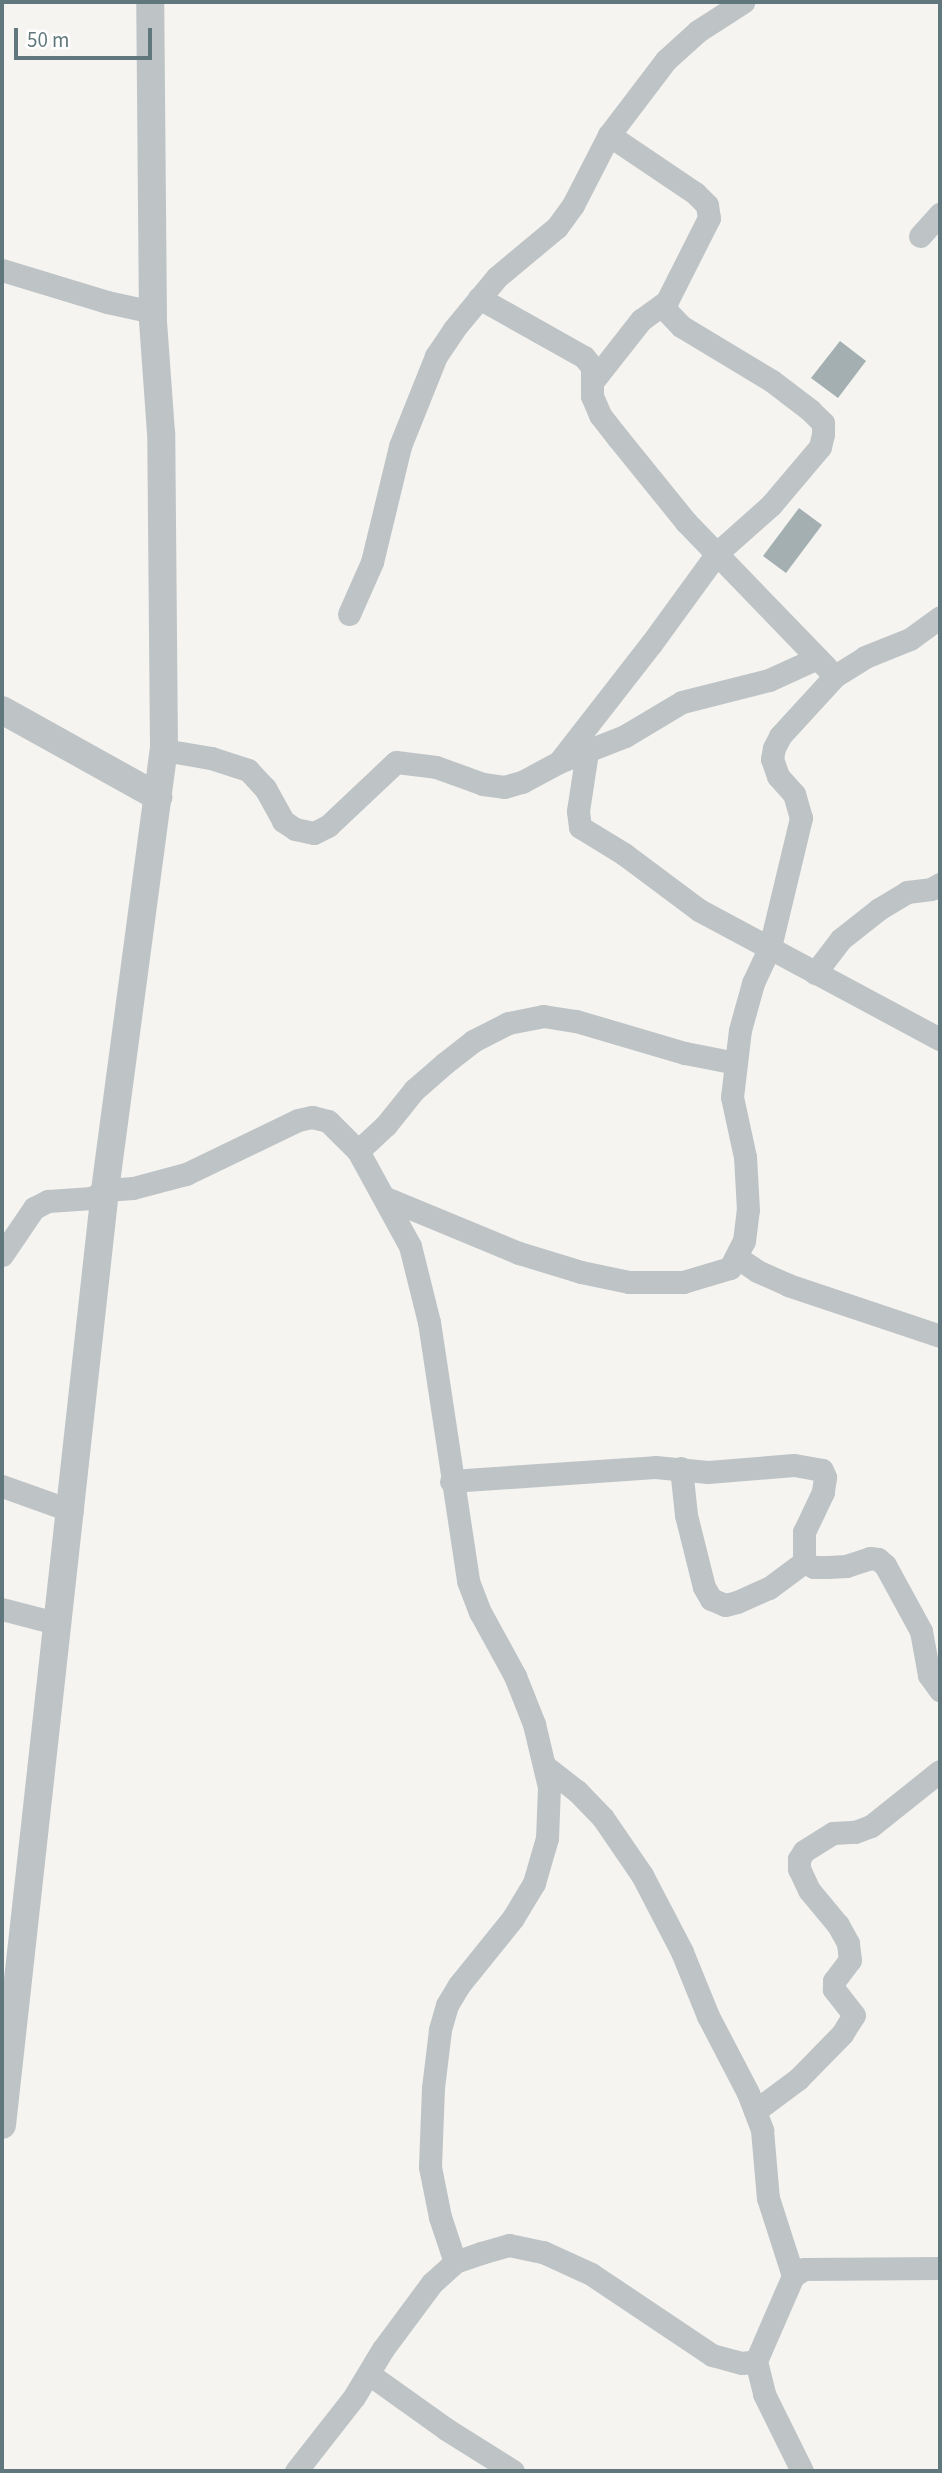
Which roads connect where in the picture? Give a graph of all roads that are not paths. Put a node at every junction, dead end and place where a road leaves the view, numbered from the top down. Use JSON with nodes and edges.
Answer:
{"nodes":[{"id":1,"x":150,"y":2,"type":"edge"},
{"id":2,"x":743,"y":2,"type":"edge"},
{"id":3,"x":609,"y":135,"type":"junction"},
{"id":4,"x":940,"y":214,"type":"edge"},
{"id":5,"x":920,"y":236,"type":"dead end"},
{"id":6,"x":2,"y":270,"type":"edge"},
{"id":7,"x":479,"y":298,"type":"junction"},
{"id":8,"x":662,"y":306,"type":"junction"},
{"id":9,"x":153,"y":312,"type":"junction"},
{"id":10,"x":593,"y":381,"type":"junction"},
{"id":11,"x":717,"y":553,"type":"junction"},
{"id":12,"x":349,"y":614,"type":"dead end"},
{"id":13,"x":940,"y":617,"type":"edge"},
{"id":14,"x":817,"y":657,"type":"junction"},
{"id":15,"x":835,"y":676,"type":"junction"},
{"id":16,"x":2,"y":710,"type":"edge"},
{"id":17,"x":164,"y":750,"type":"junction"},
{"id":18,"x":587,"y":752,"type":"junction"},
{"id":19,"x":559,"y":762,"type":"junction"},
{"id":20,"x":158,"y":797,"type":"junction"},
{"id":21,"x":940,"y":884,"type":"edge"},
{"id":22,"x":770,"y":947,"type":"junction"},
{"id":23,"x":815,"y":973,"type":"junction"},
{"id":24,"x":940,"y":1039,"type":"edge"},
{"id":25,"x":736,"y":1063,"type":"junction"},
{"id":26,"x":358,"y":1151,"type":"junction"},
{"id":27,"x":105,"y":1190,"type":"junction"},
{"id":28,"x":386,"y":1198,"type":"junction"},
{"id":29,"x":2,"y":1255,"type":"edge"},
{"id":30,"x":738,"y":1258,"type":"junction"},
{"id":31,"x":940,"y":1336,"type":"edge"},
{"id":32,"x":681,"y":1468,"type":"junction"},
{"id":33,"x":451,"y":1481,"type":"junction"},
{"id":34,"x":2,"y":1486,"type":"edge"},
{"id":35,"x":72,"y":1511,"type":"junction"},
{"id":36,"x":804,"y":1562,"type":"junction"},
{"id":37,"x":2,"y":1609,"type":"edge"},
{"id":38,"x":59,"y":1624,"type":"junction"},
{"id":39,"x":940,"y":1690,"type":"edge"},
{"id":40,"x":546,"y":1767,"type":"junction"},
{"id":41,"x":940,"y":1771,"type":"edge"},
{"id":42,"x":755,"y":2111,"type":"junction"},
{"id":43,"x":2,"y":2125,"type":"edge"},
{"id":44,"x":455,"y":2262,"type":"junction"},
{"id":45,"x":940,"y":2268,"type":"edge"},
{"id":46,"x":793,"y":2276,"type":"junction"},
{"id":47,"x":756,"y":2361,"type":"junction"},
{"id":48,"x":369,"y":2374,"type":"junction"},
{"id":49,"x":298,"y":2470,"type":"edge"},
{"id":50,"x":513,"y":2471,"type":"edge"},
{"id":51,"x":802,"y":2471,"type":"edge"}],
"edges":[{"from":1,"to":9,"type":"street"},
{"from":2,"to":3,"type":"street"},
{"from":3,"to":7,"type":"street"},
{"from":3,"to":8,"type":"street"},
{"from":4,"to":5,"type":"street"},
{"from":6,"to":9,"type":"street"},
{"from":7,"to":10,"type":"street"},
{"from":7,"to":12,"type":"street"},
{"from":8,"to":10,"type":"street"},
{"from":8,"to":11,"type":"street"},
{"from":9,"to":17,"type":"street"},
{"from":10,"to":11,"type":"street"},
{"from":11,"to":14,"type":"street"},
{"from":11,"to":19,"type":"street"},
{"from":13,"to":15,"type":"street"},
{"from":14,"to":15,"type":"street"},
{"from":14,"to":18,"type":"street"},
{"from":15,"to":22,"type":"street"},
{"from":16,"to":20,"type":"street"},
{"from":17,"to":19,"type":"street"},
{"from":17,"to":20,"type":"street"},
{"from":18,"to":19,"type":"street"},
{"from":18,"to":22,"type":"street"},
{"from":20,"to":27,"type":"street"},
{"from":21,"to":23,"type":"street"},
{"from":22,"to":23,"type":"street"},
{"from":22,"to":25,"type":"street"},
{"from":23,"to":24,"type":"street"},
{"from":25,"to":26,"type":"street"},
{"from":25,"to":30,"type":"street"},
{"from":26,"to":27,"type":"street"},
{"from":26,"to":28,"type":"street"},
{"from":27,"to":29,"type":"street"},
{"from":27,"to":35,"type":"street"},
{"from":28,"to":30,"type":"street"},
{"from":28,"to":33,"type":"street"},
{"from":30,"to":31,"type":"street"},
{"from":32,"to":33,"type":"street"},
{"from":32,"to":36,"type":"street"},
{"from":32,"to":36,"type":"street"},
{"from":33,"to":40,"type":"street"},
{"from":34,"to":35,"type":"street"},
{"from":35,"to":38,"type":"street"},
{"from":36,"to":39,"type":"street"},
{"from":37,"to":38,"type":"street"},
{"from":38,"to":43,"type":"street"},
{"from":40,"to":42,"type":"street"},
{"from":40,"to":44,"type":"street"},
{"from":41,"to":42,"type":"street"},
{"from":42,"to":46,"type":"street"},
{"from":44,"to":47,"type":"street"},
{"from":44,"to":48,"type":"street"},
{"from":45,"to":46,"type":"street"},
{"from":46,"to":47,"type":"street"},
{"from":47,"to":51,"type":"street"},
{"from":48,"to":49,"type":"street"},
{"from":48,"to":50,"type":"street"}]}
